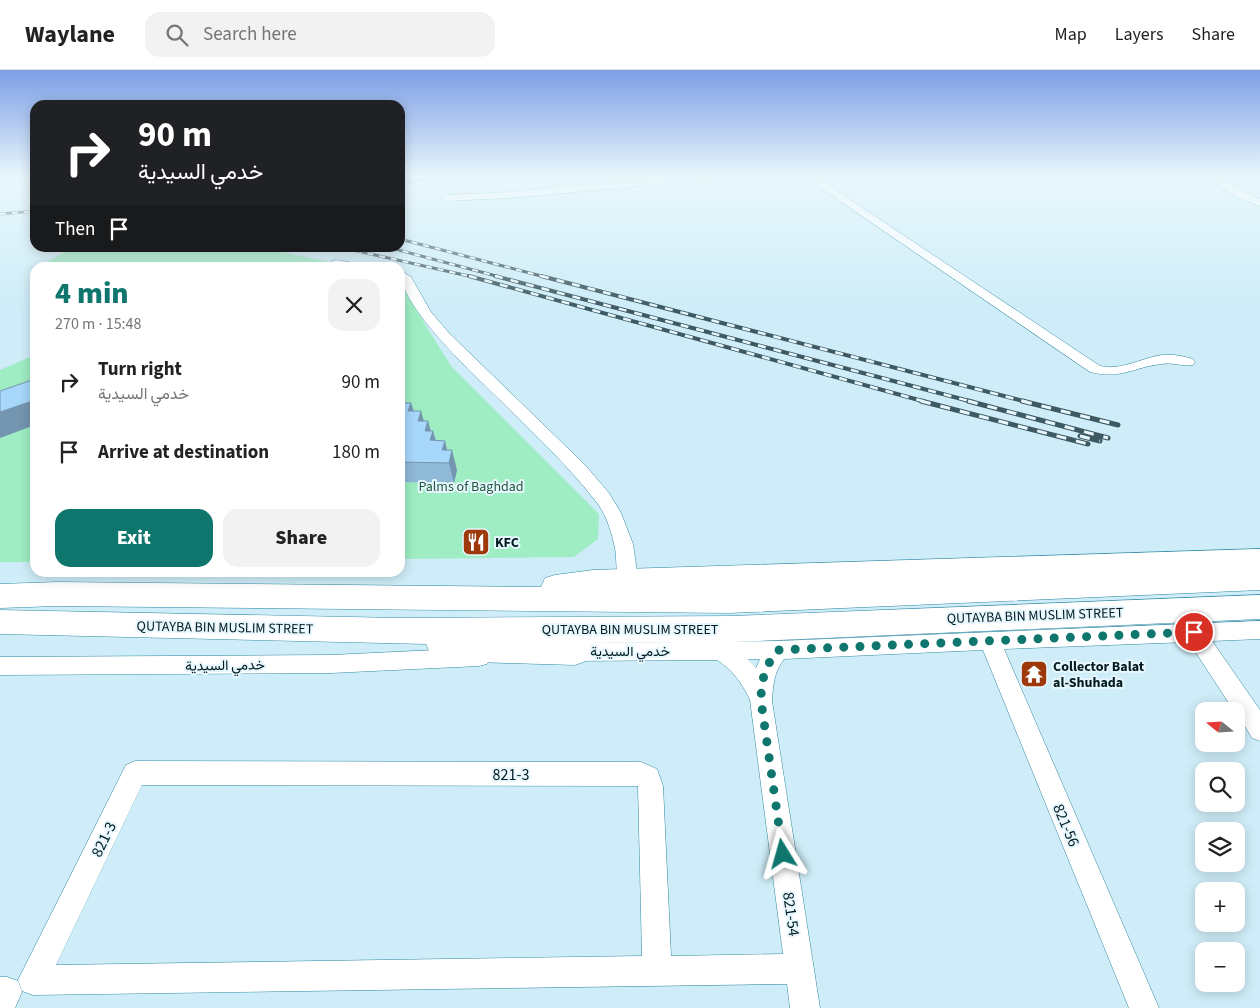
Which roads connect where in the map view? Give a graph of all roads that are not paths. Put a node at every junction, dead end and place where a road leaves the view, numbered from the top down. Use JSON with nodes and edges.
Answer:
{"nodes":[{"id":1,"x":875,"y":221,"type":"edge"},
{"id":2,"x":405,"y":278,"type":"edge"},
{"id":3,"x":1188,"y":362,"type":"dead end"},
{"id":4,"x":1260,"y":560,"type":"edge"},
{"id":5,"x":628,"y":579,"type":"junction"},
{"id":6,"x":1260,"y":579,"type":"edge"},
{"id":7,"x":0,"y":588,"type":"edge"},
{"id":8,"x":57,"y":594,"type":"junction"},
{"id":9,"x":0,"y":596,"type":"edge"},
{"id":10,"x":508,"y":599,"type":"junction"},
{"id":11,"x":1260,"y":607,"type":"edge"},
{"id":12,"x":0,"y":622,"type":"edge"},
{"id":13,"x":1260,"y":630,"type":"edge"},
{"id":14,"x":398,"y":631,"type":"junction"},
{"id":15,"x":1194,"y":632,"type":"junction"},
{"id":16,"x":990,"y":642,"type":"junction"},
{"id":17,"x":778,"y":650,"type":"junction"},
{"id":18,"x":720,"y":651,"type":"junction"},
{"id":19,"x":575,"y":652,"type":"junction"},
{"id":20,"x":0,"y":666,"type":"edge"},
{"id":21,"x":761,"y":701,"type":"junction"},
{"id":22,"x":1260,"y":730,"type":"edge"},
{"id":23,"x":800,"y":968,"type":"junction"},
{"id":24,"x":657,"y":970,"type":"junction"},
{"id":25,"x":0,"y":992,"type":"edge"},
{"id":26,"x":0,"y":1006,"type":"edge"},
{"id":27,"x":805,"y":1008,"type":"edge"},
{"id":28,"x":1144,"y":1008,"type":"edge"}],
"edges":[{"from":1,"to":3,"type":"street"},
{"from":2,"to":5,"type":"street"},
{"from":4,"to":5,"type":"highway"},
{"from":5,"to":10,"type":"highway"},
{"from":6,"to":10,"type":"highway","name":"QUTAYBA BIN MUSLIM STREET"},
{"from":7,"to":8,"type":"highway"},
{"from":8,"to":9,"type":"highway","name":"QUTAYBA BIN MUSLIM STREET"},
{"from":8,"to":10,"type":"highway","name":"QUTAYBA BIN MUSLIM STREET"},
{"from":11,"to":14,"type":"highway","name":"QUTAYBA BIN MUSLIM STREET"},
{"from":12,"to":14,"type":"highway","name":"QUTAYBA BIN MUSLIM STREET"},
{"from":13,"to":15,"type":"street","name":"خدمي السيدية"},
{"from":14,"to":19,"type":"highway"},
{"from":15,"to":16,"type":"street","name":"خدمي السيدية"},
{"from":15,"to":22,"type":"street"},
{"from":16,"to":17,"type":"street","name":"خدمي السيدية"},
{"from":16,"to":28,"type":"street","name":"821-56"},
{"from":17,"to":18,"type":"street","name":"خدمي السيدية"},
{"from":17,"to":21,"type":"street","name":"821-54"},
{"from":18,"to":19,"type":"street","name":"خدمي السيدية"},
{"from":18,"to":21,"type":"street","name":"821-54"},
{"from":19,"to":20,"type":"street","name":"خدمي السيدية"},
{"from":21,"to":23,"type":"street","name":"821-54"},
{"from":23,"to":24,"type":"street","name":"821-3"},
{"from":23,"to":27,"type":"street","name":"821-54"},
{"from":24,"to":24,"type":"street","name":"821-3"},
{"from":25,"to":26,"type":"street"}]}
